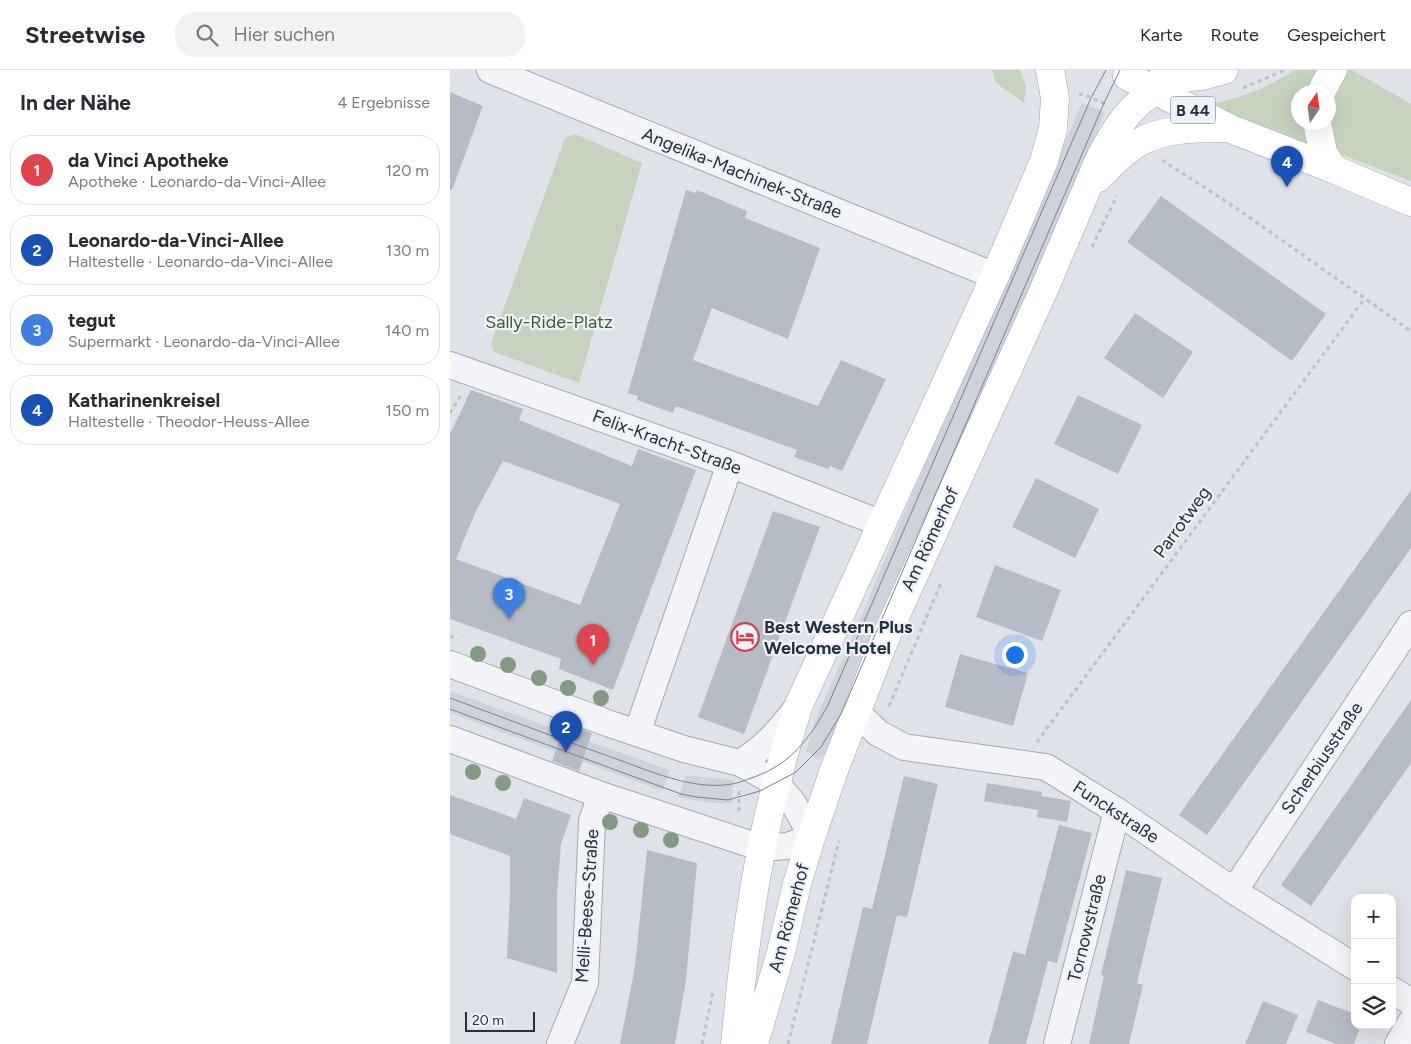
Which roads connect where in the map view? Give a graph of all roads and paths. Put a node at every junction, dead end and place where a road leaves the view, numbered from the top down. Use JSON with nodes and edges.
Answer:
{"nodes":[{"id":1,"x":490,"y":70,"type":"edge"},
{"id":2,"x":1050,"y":70,"type":"edge"},
{"id":3,"x":1224,"y":70,"type":"edge"},
{"id":4,"x":1334,"y":70,"type":"edge"},
{"id":5,"x":1121,"y":73,"type":"edge"},
{"id":6,"x":1180,"y":78,"type":"junction"},
{"id":7,"x":1325,"y":85,"type":"edge"},
{"id":8,"x":1155,"y":90,"type":"junction"},
{"id":9,"x":1055,"y":98,"type":"junction"},
{"id":10,"x":1126,"y":115,"type":"junction"},
{"id":11,"x":1231,"y":129,"type":"junction"},
{"id":12,"x":1319,"y":130,"type":"edge"},
{"id":13,"x":1155,"y":155,"type":"dead end"},
{"id":14,"x":1333,"y":169,"type":"junction"},
{"id":15,"x":1085,"y":192,"type":"junction"},
{"id":16,"x":1407,"y":202,"type":"edge"},
{"id":17,"x":995,"y":276,"type":"junction"},
{"id":18,"x":1365,"y":298,"type":"junction"},
{"id":19,"x":1411,"y":331,"type":"edge"},
{"id":20,"x":450,"y":366,"type":"edge"},
{"id":21,"x":730,"y":464,"type":"junction"},
{"id":22,"x":882,"y":524,"type":"junction"},
{"id":23,"x":1411,"y":624,"type":"edge"},
{"id":24,"x":450,"y":664,"type":"edge"},
{"id":25,"x":798,"y":707,"type":"junction"},
{"id":26,"x":857,"y":714,"type":"junction"},
{"id":27,"x":637,"y":733,"type":"junction"},
{"id":28,"x":450,"y":739,"type":"edge"},
{"id":29,"x":1022,"y":762,"type":"junction"},
{"id":30,"x":740,"y":763,"type":"junction"},
{"id":31,"x":776,"y":783,"type":"junction"},
{"id":32,"x":601,"y":795,"type":"junction"},
{"id":33,"x":1117,"y":811,"type":"junction"},
{"id":34,"x":840,"y":836,"type":"dead end"},
{"id":35,"x":811,"y":838,"type":"junction"},
{"id":36,"x":762,"y":848,"type":"junction"},
{"id":37,"x":1234,"y":891,"type":"junction"},
{"id":38,"x":1351,"y":964,"type":"edge"},
{"id":39,"x":1396,"y":993,"type":"edge"},
{"id":40,"x":1411,"y":1002,"type":"edge"},
{"id":41,"x":1411,"y":1022,"type":"edge"},
{"id":42,"x":560,"y":1044,"type":"edge"},
{"id":43,"x":735,"y":1044,"type":"edge"},
{"id":44,"x":754,"y":1044,"type":"edge"},
{"id":45,"x":788,"y":1044,"type":"edge"},
{"id":46,"x":1057,"y":1044,"type":"edge"},
{"id":47,"x":1398,"y":1044,"type":"edge"}],
"edges":[{"from":1,"to":17,"type":"street","name":"Angelika-Machinek-Straße"},
{"from":2,"to":9,"type":"main road","name":"Am Römerhof"},
{"from":3,"to":6,"type":"main road","number":"B 44"},
{"from":4,"to":7,"type":"main road"},
{"from":5,"to":6,"type":"main road","number":"B 44"},
{"from":5,"to":8,"type":"main road","number":"B 44"},
{"from":6,"to":8,"type":"main road","name":"Am Römerhof"},
{"from":8,"to":10,"type":"main road","name":"Am Römerhof"},
{"from":8,"to":11,"type":"main road","number":"B 44"},
{"from":9,"to":10,"type":"path"},
{"from":9,"to":17,"type":"main road","name":"Am Römerhof"},
{"from":10,"to":15,"type":"main road","name":"Am Römerhof"},
{"from":11,"to":14,"type":"main road","number":"B 44"},
{"from":11,"to":15,"type":"main road"},
{"from":12,"to":14,"type":"main road"},
{"from":13,"to":18,"type":"path"},
{"from":14,"to":16,"type":"main road","number":"B 44"},
{"from":15,"to":26,"type":"main road","name":"Am Römerhof"},
{"from":17,"to":22,"type":"main road","name":"Am Römerhof"},
{"from":18,"to":19,"type":"path"},
{"from":18,"to":29,"type":"path","name":"Parrotweg"},
{"from":20,"to":21,"type":"street","name":"Felix-Kracht-Straße"},
{"from":21,"to":22,"type":"street","name":"Felix-Kracht-Straße"},
{"from":21,"to":27,"type":"street"},
{"from":22,"to":25,"type":"main road","name":"Am Römerhof"},
{"from":23,"to":37,"type":"street","name":"Scherbiusstraße"},
{"from":24,"to":27,"type":"street"},
{"from":25,"to":30,"type":"street"},
{"from":25,"to":31,"type":"main road","name":"Am Römerhof"},
{"from":26,"to":29,"type":"street","name":"Funckstraße"},
{"from":26,"to":35,"type":"main road","name":"Am Römerhof"},
{"from":27,"to":30,"type":"street"},
{"from":28,"to":32,"type":"street"},
{"from":29,"to":33,"type":"street","name":"Funckstraße"},
{"from":30,"to":31,"type":"street"},
{"from":31,"to":35,"type":"street"},
{"from":31,"to":36,"type":"main road","name":"Am Römerhof"},
{"from":32,"to":36,"type":"street"},
{"from":32,"to":42,"type":"street","name":"Melli-Beese-Straße"},
{"from":33,"to":37,"type":"street","name":"Funckstraße"},
{"from":33,"to":46,"type":"street","name":"Tornowstraße"},
{"from":34,"to":45,"type":"path"},
{"from":35,"to":36,"type":"street"},
{"from":35,"to":44,"type":"main road","name":"Am Römerhof"},
{"from":36,"to":43,"type":"main road","name":"Am Römerhof"},
{"from":37,"to":38,"type":"street","name":"Funckstraße"},
{"from":39,"to":40,"type":"street"},
{"from":41,"to":47,"type":"street"}]}
